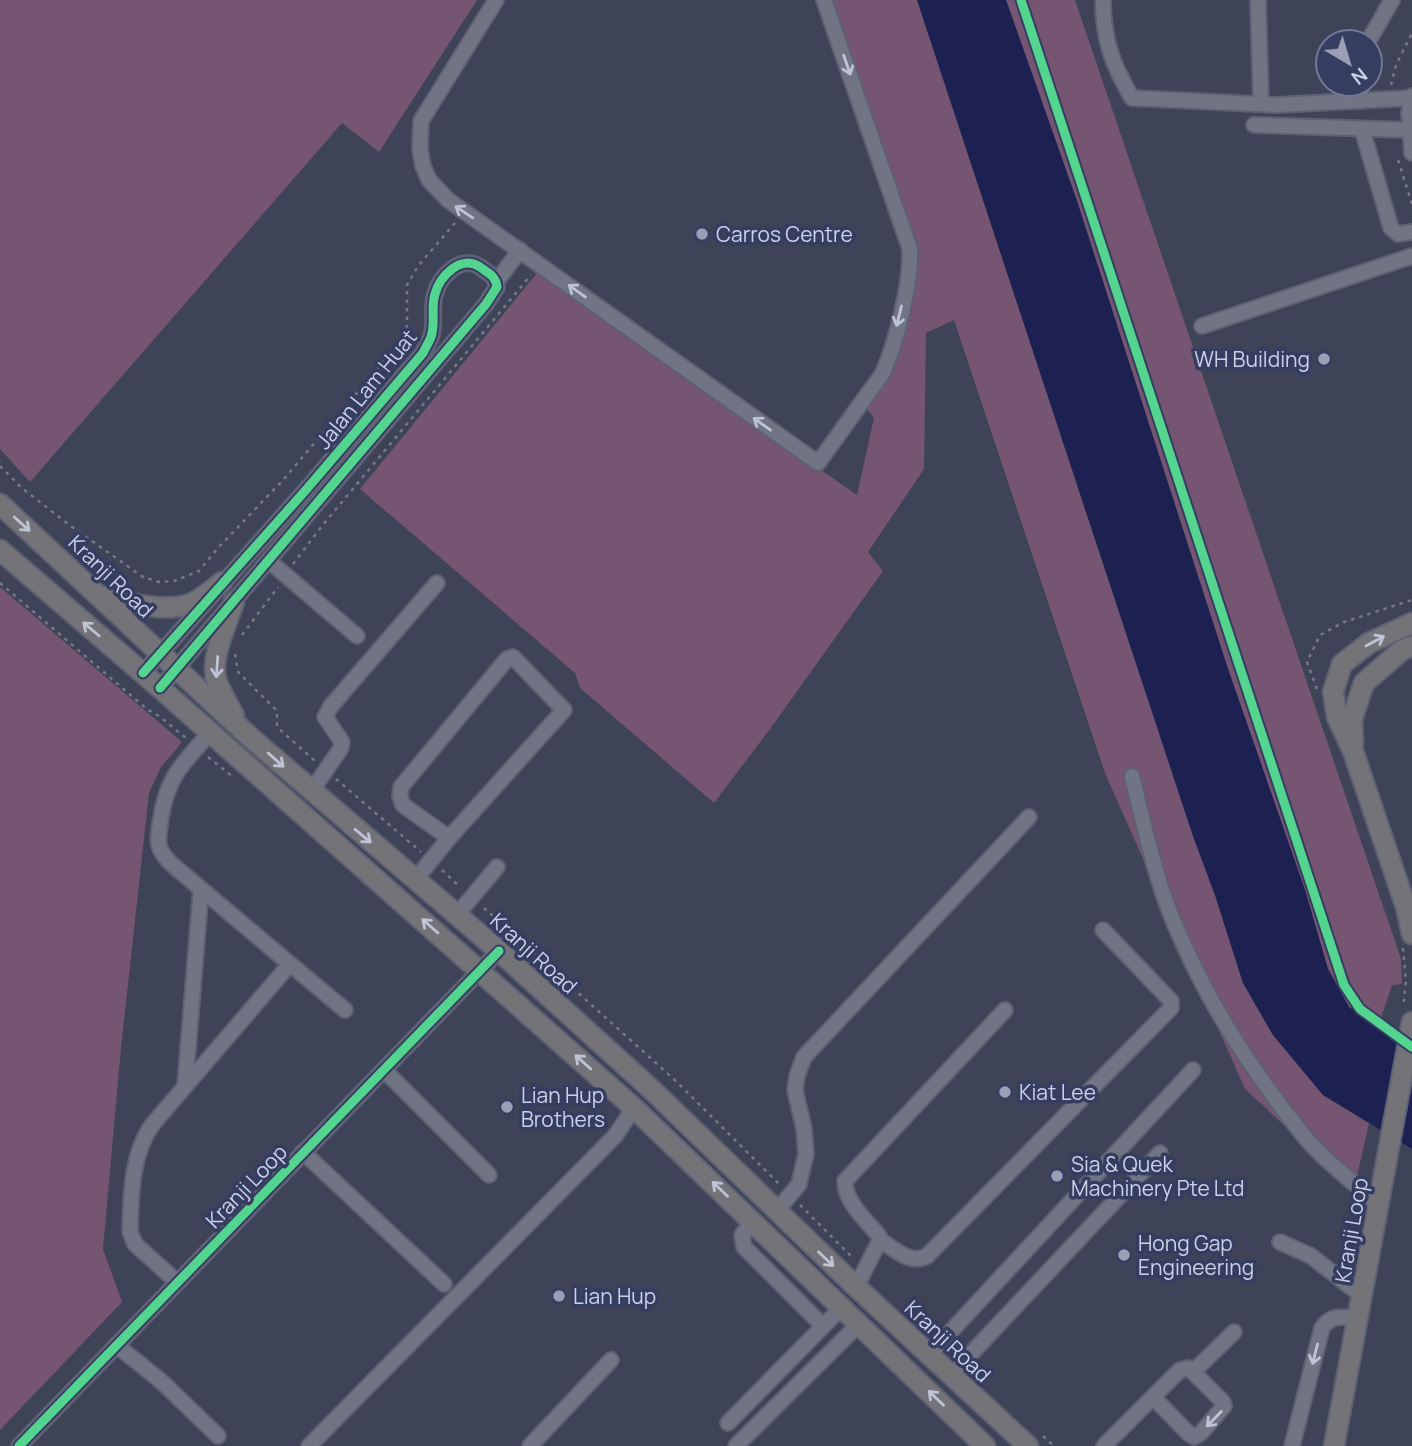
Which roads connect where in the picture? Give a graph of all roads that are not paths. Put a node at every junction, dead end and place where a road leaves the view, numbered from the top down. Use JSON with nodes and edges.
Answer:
{"nodes":[{"id":1,"x":496,"y":0,"type":"edge"},
{"id":2,"x":824,"y":0,"type":"edge"},
{"id":3,"x":1102,"y":0,"type":"edge"},
{"id":4,"x":1258,"y":0,"type":"edge"},
{"id":5,"x":1392,"y":0,"type":"edge"},
{"id":6,"x":1376,"y":28,"type":"edge"},
{"id":7,"x":1412,"y":97,"type":"edge"},
{"id":8,"x":1361,"y":101,"type":"joint"},
{"id":9,"x":1262,"y":104,"type":"junction"},
{"id":10,"x":1254,"y":125,"type":"dead end"},
{"id":11,"x":1362,"y":129,"type":"junction"},
{"id":12,"x":1409,"y":130,"type":"junction"},
{"id":13,"x":1412,"y":153,"type":"edge"},
{"id":14,"x":1412,"y":232,"type":"edge"},
{"id":15,"x":517,"y":254,"type":"junction"},
{"id":16,"x":1412,"y":256,"type":"edge"},
{"id":17,"x":497,"y":281,"type":"junction"},
{"id":18,"x":1202,"y":326,"type":"dead end"},
{"id":19,"x":0,"y":504,"type":"edge"},
{"id":20,"x":0,"y":550,"type":"edge"},
{"id":21,"x":269,"y":561,"type":"junction"},
{"id":22,"x":222,"y":582,"type":"junction"},
{"id":23,"x":437,"y":583,"type":"dead end"},
{"id":24,"x":97,"y":595,"type":"junction"},
{"id":25,"x":234,"y":602,"type":"junction"},
{"id":26,"x":1412,"y":623,"type":"edge"},
{"id":27,"x":357,"y":636,"type":"dead end"},
{"id":28,"x":1412,"y":646,"type":"edge"},
{"id":29,"x":159,"y":655,"type":"junction"},
{"id":30,"x":175,"y":669,"type":"junction"},
{"id":31,"x":143,"y":673,"type":"junction"},
{"id":32,"x":160,"y":688,"type":"junction"},
{"id":33,"x":240,"y":728,"type":"junction"},
{"id":34,"x":210,"y":733,"type":"junction"},
{"id":35,"x":1353,"y":751,"type":"junction"},
{"id":36,"x":1132,"y":776,"type":"dead end"},
{"id":37,"x":311,"y":792,"type":"junction"},
{"id":38,"x":1029,"y":817,"type":"dead end"},
{"id":39,"x":449,"y":838,"type":"junction"},
{"id":40,"x":497,"y":867,"type":"dead end"},
{"id":41,"x":415,"y":880,"type":"junction"},
{"id":42,"x":201,"y":889,"type":"junction"},
{"id":43,"x":457,"y":915,"type":"junction"},
{"id":44,"x":1103,"y":930,"type":"dead end"},
{"id":45,"x":1412,"y":934,"type":"edge"},
{"id":46,"x":499,"y":951,"type":"junction"},
{"id":47,"x":290,"y":964,"type":"junction"},
{"id":48,"x":481,"y":971,"type":"junction"},
{"id":49,"x":345,"y":1010,"type":"dead end"},
{"id":50,"x":1005,"y":1010,"type":"dead end"},
{"id":51,"x":1411,"y":1030,"type":"edge"},
{"id":52,"x":384,"y":1070,"type":"junction"},
{"id":53,"x":1193,"y":1070,"type":"dead end"},
{"id":54,"x":185,"y":1086,"type":"junction"},
{"id":55,"x":641,"y":1114,"type":"junction"},
{"id":56,"x":303,"y":1152,"type":"junction"},
{"id":57,"x":1160,"y":1153,"type":"dead end"},
{"id":58,"x":489,"y":1175,"type":"dead end"},
{"id":59,"x":1379,"y":1206,"type":"junction"},
{"id":60,"x":777,"y":1211,"type":"junction"},
{"id":61,"x":753,"y":1221,"type":"junction"},
{"id":62,"x":880,"y":1240,"type":"junction"},
{"id":63,"x":1280,"y":1242,"type":"dead end"},
{"id":64,"x":860,"y":1278,"type":"junction"},
{"id":65,"x":177,"y":1282,"type":"junction"},
{"id":66,"x":443,"y":1284,"type":"dead end"},
{"id":67,"x":1362,"y":1296,"type":"junction"},
{"id":68,"x":842,"y":1307,"type":"junction"},
{"id":69,"x":1358,"y":1318,"type":"junction"},
{"id":70,"x":859,"y":1324,"type":"junction"},
{"id":71,"x":823,"y":1326,"type":"junction"},
{"id":72,"x":1234,"y":1332,"type":"dead end"},
{"id":73,"x":116,"y":1345,"type":"junction"},
{"id":74,"x":929,"y":1355,"type":"junction"},
{"id":75,"x":611,"y":1360,"type":"dead end"},
{"id":76,"x":1193,"y":1372,"type":"junction"},
{"id":77,"x":951,"y":1375,"type":"junction"},
{"id":78,"x":1153,"y":1397,"type":"junction"},
{"id":79,"x":728,"y":1423,"type":"dead end"},
{"id":80,"x":218,"y":1436,"type":"dead end"},
{"id":81,"x":1036,"y":1441,"type":"edge"},
{"id":82,"x":19,"y":1446,"type":"edge"},
{"id":83,"x":309,"y":1446,"type":"edge"},
{"id":84,"x":530,"y":1446,"type":"edge"},
{"id":85,"x":736,"y":1446,"type":"edge"},
{"id":86,"x":985,"y":1446,"type":"edge"},
{"id":87,"x":1104,"y":1446,"type":"edge"},
{"id":88,"x":1292,"y":1446,"type":"edge"},
{"id":89,"x":1335,"y":1446,"type":"edge"}],
"edges":[{"from":15,"to":1,"type":"street","one_way":true},
{"from":2,"to":15,"type":"street","one_way":true},
{"from":3,"to":9,"type":"street"},
{"from":4,"to":9,"type":"street"},
{"from":5,"to":6,"type":"street"},
{"from":7,"to":8,"type":"street"},
{"from":7,"to":12,"type":"street"},
{"from":8,"to":9,"type":"street"},
{"from":10,"to":11,"type":"street"},
{"from":11,"to":12,"type":"street"},
{"from":11,"to":14,"type":"street"},
{"from":12,"to":13,"type":"street"},
{"from":15,"to":17,"type":"street"},
{"from":16,"to":18,"type":"street"},
{"from":17,"to":21,"type":"street","name":"Jalan Lam Huat"},
{"from":17,"to":22,"type":"street","name":"Jalan Lam Huat"},
{"from":19,"to":24,"type":"main road","name":"Kranji Road","one_way":true},
{"from":31,"to":20,"type":"main road","one_way":true},
{"from":21,"to":25,"type":"street","name":"Jalan Lam Huat"},
{"from":21,"to":27,"type":"street"},
{"from":22,"to":24,"type":"main road"},
{"from":22,"to":29,"type":"street","name":"Jalan Lam Huat"},
{"from":23,"to":37,"type":"street"},
{"from":24,"to":29,"type":"main road","name":"Kranji Road"},
{"from":25,"to":30,"type":"street","name":"Jalan Lam Huat"},
{"from":25,"to":33,"type":"main road","one_way":true},
{"from":35,"to":26,"type":"main road","one_way":true},
{"from":28,"to":35,"type":"main road"},
{"from":29,"to":30,"type":"main road","name":"Kranji Road"},
{"from":29,"to":31,"type":"street","name":"Jalan Lam Huat"},
{"from":30,"to":32,"type":"street","name":"Jalan Lam Huat"},
{"from":30,"to":33,"type":"main road","name":"Kranji Road"},
{"from":31,"to":32,"type":"main road"},
{"from":32,"to":34,"type":"main road"},
{"from":33,"to":37,"type":"main road","name":"Kranji Road","one_way":true},
{"from":34,"to":42,"type":"street"},
{"from":48,"to":34,"type":"main road","one_way":true},
{"from":35,"to":45,"type":"main road"},
{"from":36,"to":59,"type":"street"},
{"from":37,"to":41,"type":"main road","name":"Kranji Road","one_way":true},
{"from":38,"to":60,"type":"street"},
{"from":39,"to":39,"type":"street"},
{"from":39,"to":41,"type":"street"},
{"from":40,"to":43,"type":"street"},
{"from":41,"to":43,"type":"main road","name":"Kranji Road"},
{"from":42,"to":47,"type":"street"},
{"from":42,"to":54,"type":"street"},
{"from":43,"to":46,"type":"main road","name":"Kranji Road"},
{"from":44,"to":62,"type":"street"},
{"from":46,"to":48,"type":"street","name":"Kranji Loop"},
{"from":46,"to":60,"type":"main road","name":"Kranji Road"},
{"from":47,"to":49,"type":"street"},
{"from":47,"to":54,"type":"street"},
{"from":48,"to":52,"type":"street","name":"Kranji Loop"},
{"from":55,"to":48,"type":"main road","one_way":true},
{"from":50,"to":62,"type":"street"},
{"from":51,"to":59,"type":"main road","name":"Kranji Loop"},
{"from":52,"to":56,"type":"street","name":"Kranji Loop"},
{"from":52,"to":58,"type":"street"},
{"from":53,"to":74,"type":"street"},
{"from":54,"to":65,"type":"street"},
{"from":61,"to":55,"type":"main road","one_way":true},
{"from":55,"to":83,"type":"street"},
{"from":56,"to":65,"type":"street","name":"Kranji Loop"},
{"from":56,"to":66,"type":"street"},
{"from":57,"to":77,"type":"street"},
{"from":59,"to":67,"type":"main road","name":"Kranji Loop"},
{"from":60,"to":64,"type":"main road","name":"Kranji Road","one_way":true},
{"from":61,"to":68,"type":"main road"},
{"from":61,"to":71,"type":"street"},
{"from":62,"to":64,"type":"street"},
{"from":63,"to":67,"type":"street"},
{"from":64,"to":74,"type":"main road","name":"Kranji Road"},
{"from":65,"to":73,"type":"street","name":"Kranji Loop"},
{"from":67,"to":69,"type":"main road","name":"Kranji Loop"},
{"from":68,"to":70,"type":"main road"},
{"from":68,"to":71,"type":"street"},
{"from":69,"to":88,"type":"street","one_way":true},
{"from":69,"to":89,"type":"main road","name":"Kranji Loop"},
{"from":70,"to":85,"type":"street"},
{"from":86,"to":70,"type":"main road","one_way":true},
{"from":71,"to":79,"type":"street"},
{"from":72,"to":76,"type":"street"},
{"from":73,"to":80,"type":"street"},
{"from":73,"to":82,"type":"street","name":"Kranji Loop"},
{"from":74,"to":77,"type":"main road","name":"Kranji Road"},
{"from":75,"to":84,"type":"street"},
{"from":76,"to":78,"type":"street"},
{"from":76,"to":78,"type":"street","one_way":true},
{"from":77,"to":81,"type":"main road","name":"Kranji Road"},
{"from":78,"to":87,"type":"street"}]}
